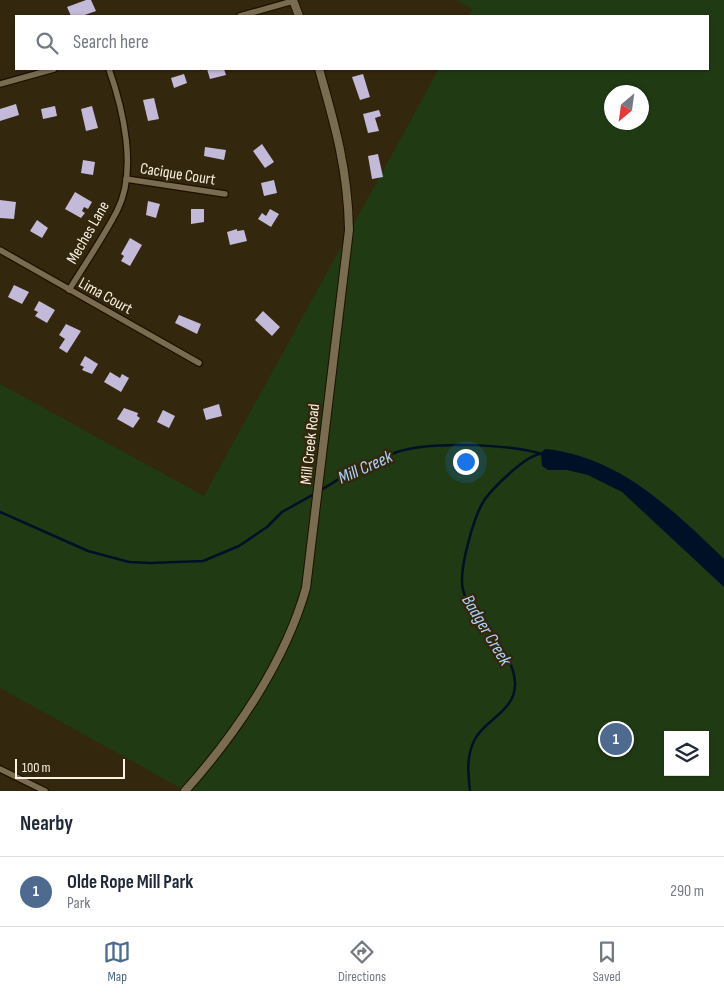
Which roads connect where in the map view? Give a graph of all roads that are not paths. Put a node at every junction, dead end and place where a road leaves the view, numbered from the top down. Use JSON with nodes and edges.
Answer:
{"nodes":[{"id":1,"x":293,"y":1,"type":"edge"},
{"id":2,"x":244,"y":15,"type":"edge"},
{"id":3,"x":299,"y":15,"type":"edge"},
{"id":4,"x":50,"y":70,"type":"edge"},
{"id":5,"x":109,"y":70,"type":"edge"},
{"id":6,"x":319,"y":70,"type":"edge"},
{"id":7,"x":0,"y":84,"type":"edge"},
{"id":8,"x":126,"y":179,"type":"junction"},
{"id":9,"x":225,"y":194,"type":"dead end"},
{"id":10,"x":0,"y":250,"type":"edge"},
{"id":11,"x":69,"y":290,"type":"junction"},
{"id":12,"x":199,"y":363,"type":"dead end"},
{"id":13,"x":0,"y":768,"type":"edge"},
{"id":14,"x":45,"y":791,"type":"edge"},
{"id":15,"x":185,"y":791,"type":"edge"}],
"edges":[{"from":1,"to":2,"type":"street"},
{"from":1,"to":3,"type":"street"},
{"from":4,"to":7,"type":"street"},
{"from":5,"to":8,"type":"street","name":"Meches Lane"},
{"from":6,"to":15,"type":"street","name":"Mill Creek Road"},
{"from":8,"to":9,"type":"street","name":"Cacique Court"},
{"from":8,"to":11,"type":"street","name":"Meches Lane"},
{"from":10,"to":11,"type":"street","name":"Lima Court"},
{"from":11,"to":12,"type":"street","name":"Lima Court"},
{"from":13,"to":14,"type":"street"}]}
